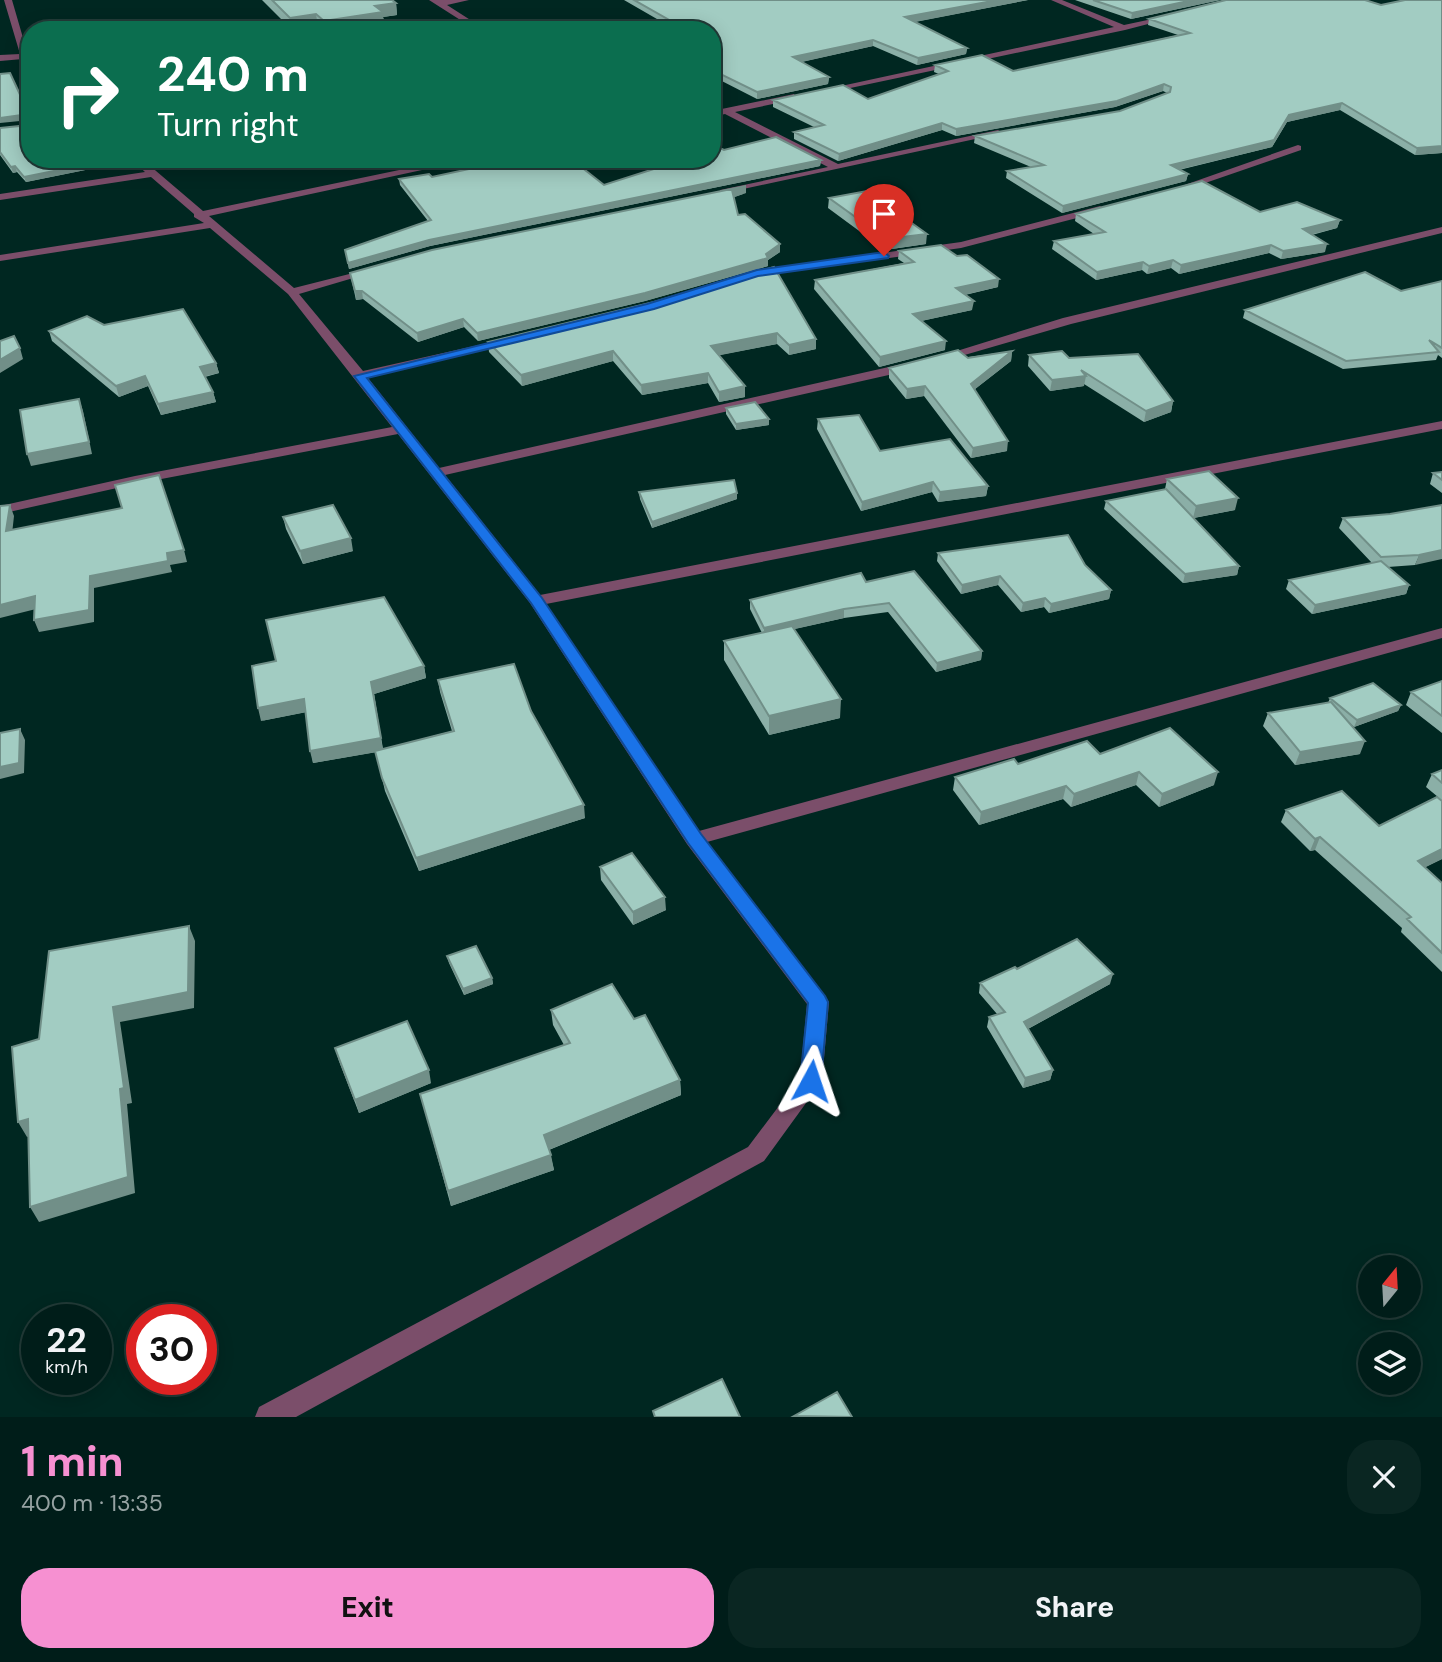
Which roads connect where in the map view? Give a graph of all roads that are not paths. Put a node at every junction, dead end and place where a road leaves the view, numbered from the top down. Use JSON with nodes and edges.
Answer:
{"nodes":[{"id":1,"x":8,"y":0,"type":"edge"},
{"id":2,"x":465,"y":0,"type":"edge"},
{"id":3,"x":1055,"y":0,"type":"edge"},
{"id":4,"x":436,"y":2,"type":"edge"},
{"id":5,"x":1178,"y":16,"type":"edge"},
{"id":6,"x":467,"y":21,"type":"edge"},
{"id":7,"x":1125,"y":28,"type":"junction"},
{"id":8,"x":21,"y":40,"type":"edge"},
{"id":9,"x":0,"y":58,"type":"edge"},
{"id":10,"x":21,"y":58,"type":"edge"},
{"id":11,"x":726,"y":111,"type":"junction"},
{"id":12,"x":721,"y":112,"type":"edge"},
{"id":13,"x":1009,"y":131,"type":"edge"},
{"id":14,"x":1298,"y":148,"type":"dead end"},
{"id":15,"x":836,"y":167,"type":"junction"},
{"id":16,"x":146,"y":168,"type":"edge"},
{"id":17,"x":429,"y":168,"type":"edge"},
{"id":18,"x":152,"y":174,"type":"junction"},
{"id":19,"x":1168,"y":191,"type":"edge"},
{"id":20,"x":710,"y":195,"type":"edge"},
{"id":21,"x":0,"y":197,"type":"edge"},
{"id":22,"x":1116,"y":205,"type":"edge"},
{"id":23,"x":204,"y":220,"type":"junction"},
{"id":24,"x":1442,"y":230,"type":"edge"},
{"id":25,"x":0,"y":258,"type":"edge"},
{"id":26,"x":380,"y":267,"type":"edge"},
{"id":27,"x":745,"y":277,"type":"edge"},
{"id":28,"x":292,"y":292,"type":"junction"},
{"id":29,"x":527,"y":335,"type":"edge"},
{"id":30,"x":360,"y":376,"type":"junction"},
{"id":31,"x":1442,"y":425,"type":"edge"},
{"id":32,"x":401,"y":429,"type":"junction"},
{"id":33,"x":436,"y":473,"type":"junction"},
{"id":34,"x":0,"y":510,"type":"edge"},
{"id":35,"x":536,"y":601,"type":"junction"},
{"id":36,"x":1442,"y":633,"type":"edge"},
{"id":37,"x":694,"y":839,"type":"junction"},
{"id":38,"x":269,"y":1417,"type":"edge"}],
"edges":[{"from":1,"to":8,"type":"street"},
{"from":2,"to":4,"type":"street"},
{"from":3,"to":7,"type":"street"},
{"from":4,"to":6,"type":"street"},
{"from":5,"to":7,"type":"street"},
{"from":7,"to":11,"type":"street"},
{"from":9,"to":10,"type":"street"},
{"from":11,"to":12,"type":"street"},
{"from":11,"to":15,"type":"street"},
{"from":13,"to":15,"type":"street"},
{"from":14,"to":19,"type":"street"},
{"from":15,"to":20,"type":"street"},
{"from":16,"to":18,"type":"street"},
{"from":17,"to":23,"type":"street"},
{"from":18,"to":21,"type":"street"},
{"from":18,"to":23,"type":"street"},
{"from":22,"to":27,"type":"street"},
{"from":23,"to":25,"type":"street"},
{"from":23,"to":28,"type":"street"},
{"from":24,"to":33,"type":"street"},
{"from":26,"to":28,"type":"street"},
{"from":28,"to":30,"type":"street"},
{"from":29,"to":30,"type":"street"},
{"from":30,"to":32,"type":"street"},
{"from":31,"to":35,"type":"street"},
{"from":32,"to":33,"type":"street"},
{"from":32,"to":34,"type":"street"},
{"from":33,"to":35,"type":"street"},
{"from":35,"to":37,"type":"street"},
{"from":36,"to":37,"type":"street"},
{"from":37,"to":38,"type":"street"}]}
